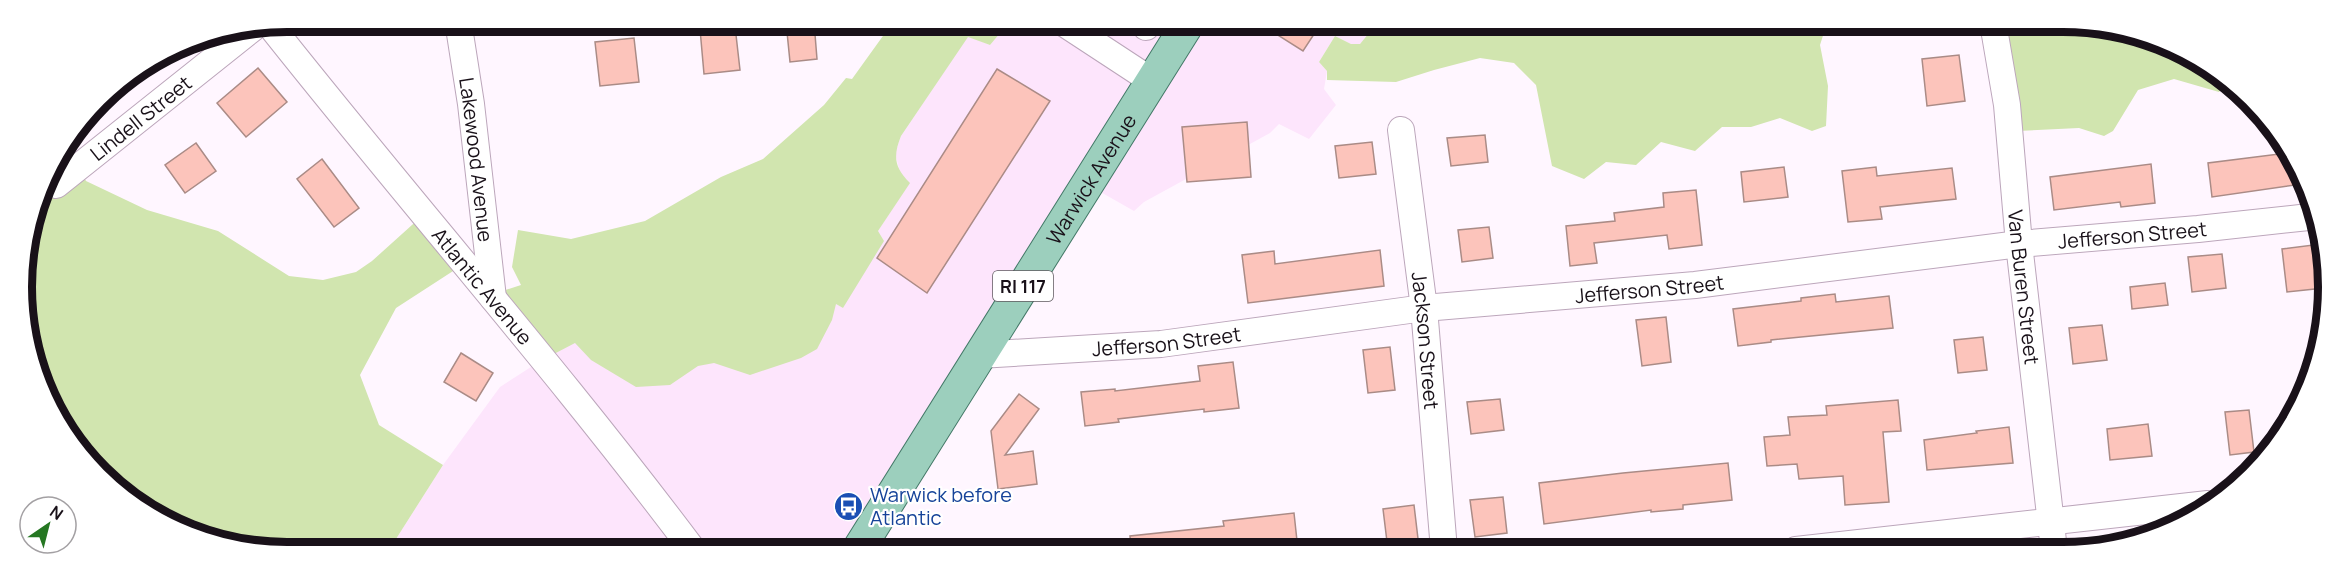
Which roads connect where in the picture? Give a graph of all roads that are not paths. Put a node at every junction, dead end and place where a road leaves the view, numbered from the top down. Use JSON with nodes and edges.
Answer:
{"nodes":[{"id":1,"x":275,"y":32,"type":"edge"},
{"id":2,"x":460,"y":32,"type":"edge"},
{"id":3,"x":1077,"y":32,"type":"edge"},
{"id":4,"x":1183,"y":32,"type":"edge"},
{"id":5,"x":1995,"y":32,"type":"edge"},
{"id":6,"x":244,"y":35,"type":"edge"},
{"id":7,"x":1152,"y":81,"type":"junction"},
{"id":8,"x":1401,"y":130,"type":"dead end"},
{"id":9,"x":56,"y":184,"type":"dead end"},
{"id":10,"x":2308,"y":217,"type":"edge"},
{"id":11,"x":2019,"y":244,"type":"junction"},
{"id":12,"x":493,"y":298,"type":"junction"},
{"id":13,"x":1424,"y":308,"type":"junction"},
{"id":14,"x":979,"y":355,"type":"junction"},
{"id":15,"x":2192,"y":506,"type":"edge"},
{"id":16,"x":2051,"y":521,"type":"junction"},
{"id":17,"x":687,"y":542,"type":"edge"},
{"id":18,"x":863,"y":542,"type":"edge"},
{"id":19,"x":1443,"y":542,"type":"edge"},
{"id":20,"x":1866,"y":542,"type":"edge"},
{"id":21,"x":2053,"y":542,"type":"edge"}],
"edges":[{"from":1,"to":12,"type":"street","name":"Atlantic Avenue"},
{"from":2,"to":12,"type":"street","name":"Lakewood Avenue"},
{"from":3,"to":7,"type":"street"},
{"from":4,"to":7,"type":"main road","name":"Warwick Avenue","number":"RI 117"},
{"from":5,"to":11,"type":"street","name":"Van Buren Street"},
{"from":6,"to":9,"type":"street","name":"Lindell Street"},
{"from":7,"to":14,"type":"main road","name":"Warwick Avenue","number":"RI 117"},
{"from":8,"to":13,"type":"street","name":"Jackson Street"},
{"from":10,"to":11,"type":"street","name":"Jefferson Street"},
{"from":11,"to":13,"type":"street","name":"Jefferson Street"},
{"from":11,"to":16,"type":"street","name":"Van Buren Street"},
{"from":12,"to":17,"type":"street","name":"Atlantic Avenue"},
{"from":13,"to":14,"type":"street","name":"Jefferson Street"},
{"from":13,"to":19,"type":"street","name":"Jackson Street"},
{"from":14,"to":18,"type":"main road","name":"Warwick Avenue","number":"RI 117"},
{"from":15,"to":16,"type":"street"},
{"from":16,"to":20,"type":"street"},
{"from":16,"to":21,"type":"street","name":"Van Buren Street"}]}
